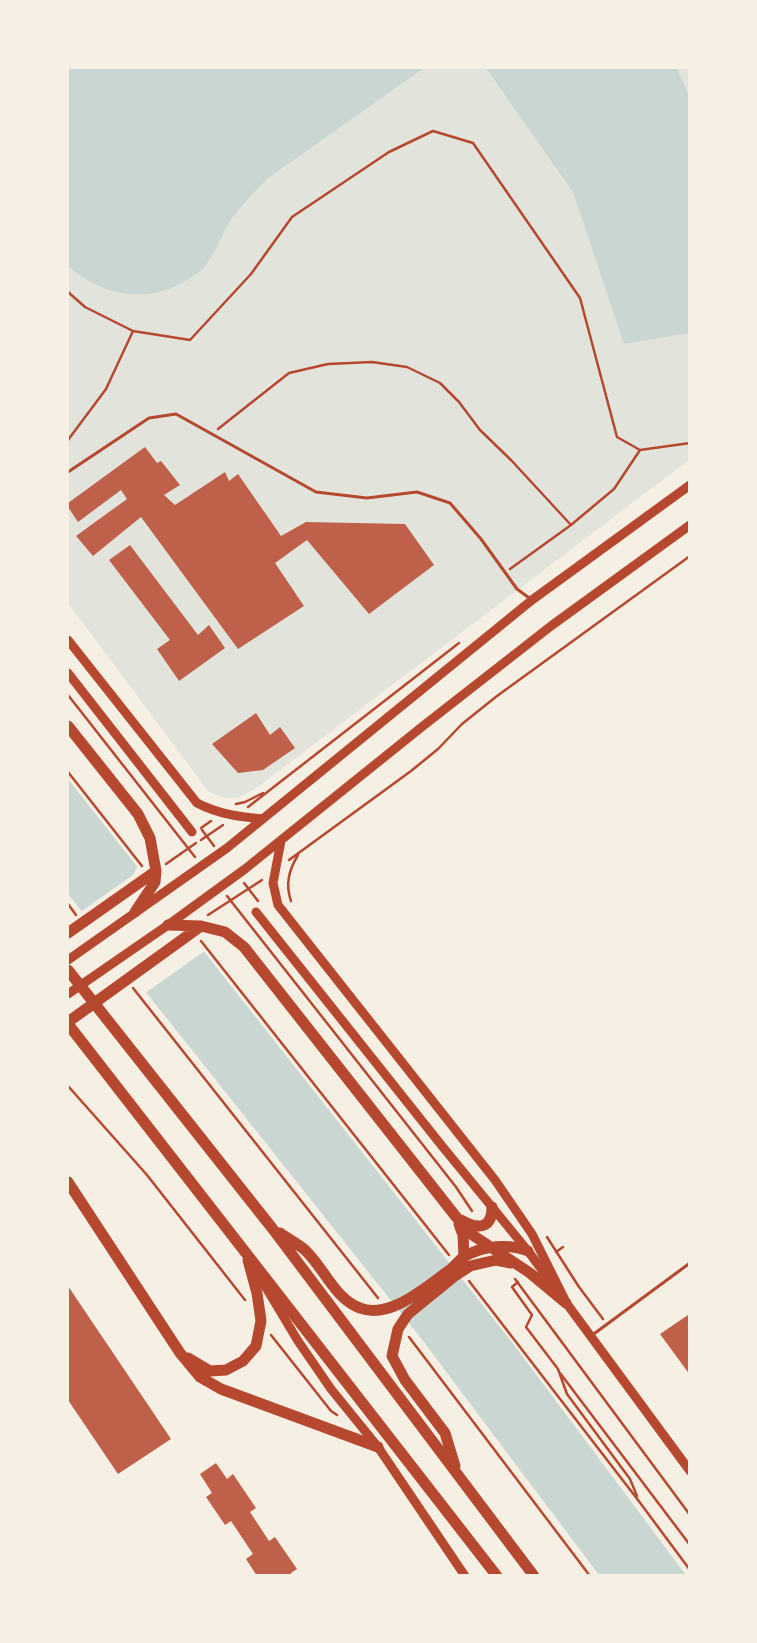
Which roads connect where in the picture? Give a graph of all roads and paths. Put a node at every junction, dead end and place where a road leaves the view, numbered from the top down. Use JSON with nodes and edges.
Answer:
{"nodes":[{"id":1,"x":68,"y":292,"type":"edge"},
{"id":2,"x":133,"y":331,"type":"junction"},
{"id":3,"x":211,"y":434,"type":"junction"},
{"id":4,"x":68,"y":440,"type":"edge"},
{"id":5,"x":690,"y":443,"type":"edge"},
{"id":6,"x":640,"y":450,"type":"junction"},
{"id":7,"x":68,"y":472,"type":"edge"},
{"id":8,"x":690,"y":485,"type":"edge"},
{"id":9,"x":690,"y":525,"type":"edge"},
{"id":10,"x":571,"y":526,"type":"junction"},
{"id":11,"x":690,"y":556,"type":"edge"},
{"id":12,"x":505,"y":572,"type":"junction"},
{"id":13,"x":532,"y":600,"type":"junction"},
{"id":14,"x":68,"y":640,"type":"edge"},
{"id":15,"x":460,"y":642,"type":"dead end"},
{"id":16,"x":68,"y":673,"type":"edge"},
{"id":17,"x":68,"y":726,"type":"edge"},
{"id":18,"x":68,"y":772,"type":"edge"},
{"id":19,"x":269,"y":791,"type":"junction"},
{"id":20,"x":241,"y":800,"type":"dead end"},
{"id":21,"x":217,"y":816,"type":"dead end"},
{"id":22,"x":236,"y":816,"type":"junction"},
{"id":23,"x":263,"y":819,"type":"junction"},
{"id":24,"x":193,"y":832,"type":"joint"},
{"id":25,"x":186,"y":839,"type":"dead end"},
{"id":26,"x":282,"y":841,"type":"junction"},
{"id":27,"x":178,"y":844,"type":"dead end"},
{"id":28,"x":276,"y":870,"type":"junction"},
{"id":29,"x":150,"y":871,"type":"junction"},
{"id":30,"x":68,"y":904,"type":"edge"},
{"id":31,"x":135,"y":912,"type":"junction"},
{"id":32,"x":256,"y":912,"type":"dead end"},
{"id":33,"x":80,"y":919,"type":"dead end"},
{"id":34,"x":168,"y":925,"type":"junction"},
{"id":35,"x":201,"y":926,"type":"junction"},
{"id":36,"x":68,"y":933,"type":"edge"},
{"id":37,"x":198,"y":938,"type":"dead end"},
{"id":38,"x":68,"y":960,"type":"edge"},
{"id":39,"x":68,"y":970,"type":"edge"},
{"id":40,"x":128,"y":980,"type":"dead end"},
{"id":41,"x":68,"y":994,"type":"edge"},
{"id":42,"x":68,"y":1023,"type":"edge"},
{"id":43,"x":68,"y":1086,"type":"edge"},
{"id":44,"x":68,"y":1182,"type":"edge"},
{"id":45,"x":492,"y":1207,"type":"junction"},
{"id":46,"x":457,"y":1218,"type":"junction"},
{"id":47,"x":272,"y":1228,"type":"junction"},
{"id":48,"x":493,"y":1248,"type":"junction"},
{"id":49,"x":528,"y":1251,"type":"junction"},
{"id":50,"x":245,"y":1252,"type":"junction"},
{"id":51,"x":461,"y":1260,"type":"junction"},
{"id":52,"x":690,"y":1263,"type":"edge"},
{"id":53,"x":517,"y":1264,"type":"junction"},
{"id":54,"x":469,"y":1281,"type":"dead end"},
{"id":55,"x":512,"y":1287,"type":"dead end"},
{"id":56,"x":246,"y":1301,"type":"dead end"},
{"id":57,"x":566,"y":1302,"type":"junction"},
{"id":58,"x":383,"y":1308,"type":"junction"},
{"id":59,"x":261,"y":1322,"type":"junction"},
{"id":60,"x":402,"y":1332,"type":"junction"},
{"id":61,"x":591,"y":1336,"type":"junction"},
{"id":62,"x":180,"y":1353,"type":"junction"},
{"id":63,"x":558,"y":1369,"type":"junction"},
{"id":64,"x":339,"y":1417,"type":"dead end"},
{"id":65,"x":378,"y":1447,"type":"junction"},
{"id":66,"x":690,"y":1471,"type":"edge"},
{"id":67,"x":456,"y":1473,"type":"junction"},
{"id":68,"x":638,"y":1500,"type":"junction"},
{"id":69,"x":690,"y":1546,"type":"edge"},
{"id":70,"x":690,"y":1570,"type":"edge"},
{"id":71,"x":464,"y":1576,"type":"edge"},
{"id":72,"x":497,"y":1576,"type":"edge"},
{"id":73,"x":534,"y":1576,"type":"edge"},
{"id":74,"x":590,"y":1576,"type":"edge"}],
"edges":[{"from":1,"to":2,"type":"path"},
{"from":2,"to":4,"type":"path"},
{"from":2,"to":6,"type":"path"},
{"from":3,"to":7,"type":"lane"},
{"from":3,"to":10,"type":"path"},
{"from":3,"to":12,"type":"lane"},
{"from":5,"to":6,"type":"path"},
{"from":6,"to":10,"type":"path"},
{"from":8,"to":13,"type":"main road"},
{"from":9,"to":26,"type":"main road"},
{"from":10,"to":12,"type":"path"},
{"from":11,"to":28,"type":"path"},
{"from":12,"to":13,"type":"lane"},
{"from":13,"to":23,"type":"main road"},
{"from":14,"to":22,"type":"main road"},
{"from":15,"to":19,"type":"path"},
{"from":16,"to":24,"type":"main road"},
{"from":17,"to":29,"type":"highway"},
{"from":18,"to":29,"type":"path"},
{"from":19,"to":20,"type":"path"},
{"from":19,"to":22,"type":"path"},
{"from":21,"to":24,"type":"path"},
{"from":22,"to":23,"type":"main road"},
{"from":22,"to":29,"type":"path"},
{"from":23,"to":31,"type":"main road"},
{"from":25,"to":27,"type":"path"},
{"from":26,"to":28,"type":"main road"},
{"from":26,"to":34,"type":"main road"},
{"from":28,"to":57,"type":"main road"},
{"from":29,"to":31,"type":"highway"},
{"from":29,"to":36,"type":"highway"},
{"from":30,"to":33,"type":"path"},
{"from":31,"to":38,"type":"main road"},
{"from":32,"to":45,"type":"main road"},
{"from":34,"to":35,"type":"highway"},
{"from":34,"to":41,"type":"main road"},
{"from":35,"to":42,"type":"highway"},
{"from":35,"to":46,"type":"highway"},
{"from":37,"to":51,"type":"path"},
{"from":39,"to":47,"type":"highway"},
{"from":40,"to":58,"type":"path"},
{"from":42,"to":50,"type":"highway"},
{"from":43,"to":56,"type":"path"},
{"from":44,"to":62,"type":"highway"},
{"from":45,"to":46,"type":"highway"},
{"from":45,"to":49,"type":"main road"},
{"from":46,"to":48,"type":"highway"},
{"from":46,"to":51,"type":"highway"},
{"from":47,"to":58,"type":"highway"},
{"from":47,"to":67,"type":"highway"},
{"from":48,"to":49,"type":"highway"},
{"from":48,"to":51,"type":"highway"},
{"from":48,"to":53,"type":"highway"},
{"from":49,"to":57,"type":"main road"},
{"from":50,"to":59,"type":"highway"},
{"from":50,"to":65,"type":"main road"},
{"from":50,"to":72,"type":"highway"},
{"from":51,"to":53,"type":"highway"},
{"from":51,"to":58,"type":"highway"},
{"from":51,"to":60,"type":"highway"},
{"from":52,"to":61,"type":"lane"},
{"from":53,"to":57,"type":"highway"},
{"from":54,"to":68,"type":"path"},
{"from":55,"to":63,"type":"path"},
{"from":57,"to":61,"type":"main road"},
{"from":59,"to":62,"type":"highway"},
{"from":59,"to":64,"type":"path"},
{"from":60,"to":67,"type":"highway"},
{"from":60,"to":74,"type":"path"},
{"from":61,"to":66,"type":"main road"},
{"from":62,"to":65,"type":"highway"},
{"from":63,"to":68,"type":"path"},
{"from":63,"to":69,"type":"path"},
{"from":65,"to":71,"type":"main road"},
{"from":67,"to":73,"type":"highway"},
{"from":68,"to":70,"type":"path"}]}
